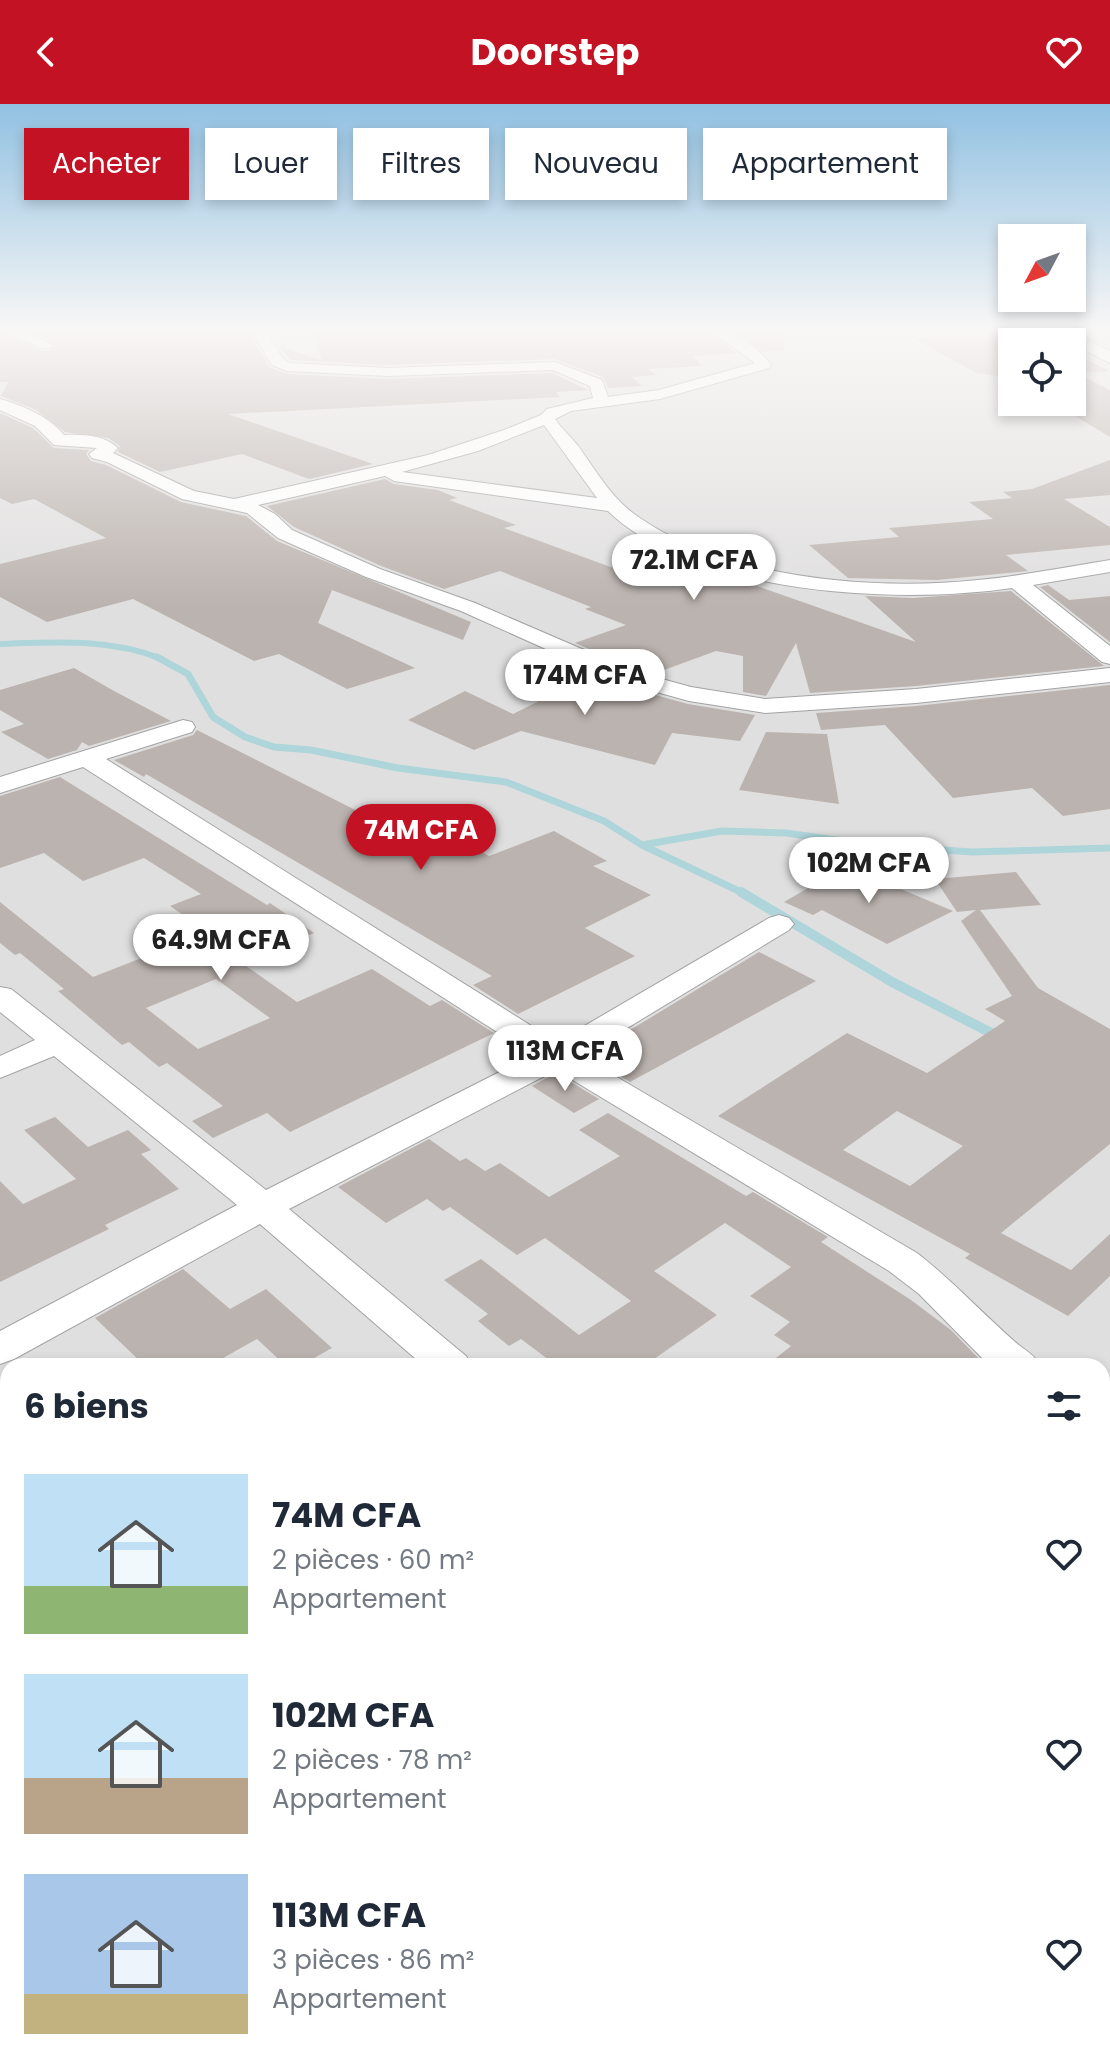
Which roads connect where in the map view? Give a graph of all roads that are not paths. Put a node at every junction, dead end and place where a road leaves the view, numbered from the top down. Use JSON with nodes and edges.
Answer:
{"nodes":[{"id":1,"x":42,"y":422,"type":"edge"},
{"id":2,"x":539,"y":422,"type":"edge"},
{"id":3,"x":550,"y":422,"type":"edge"},
{"id":4,"x":365,"y":474,"type":"junction"},
{"id":5,"x":237,"y":504,"type":"junction"},
{"id":6,"x":615,"y":506,"type":"junction"},
{"id":7,"x":1110,"y":566,"type":"edge"},
{"id":8,"x":1014,"y":580,"type":"junction"},
{"id":9,"x":1110,"y":657,"type":"edge"},
{"id":10,"x":1110,"y":675,"type":"edge"},
{"id":11,"x":183,"y":727,"type":"dead end"},
{"id":12,"x":85,"y":757,"type":"junction"},
{"id":13,"x":0,"y":785,"type":"edge"},
{"id":14,"x":779,"y":924,"type":"dead end"},
{"id":15,"x":0,"y":996,"type":"edge"},
{"id":16,"x":57,"y":1043,"type":"junction"},
{"id":17,"x":557,"y":1056,"type":"junction"},
{"id":18,"x":0,"y":1068,"type":"edge"},
{"id":19,"x":263,"y":1207,"type":"junction"},
{"id":20,"x":0,"y":1349,"type":"edge"},
{"id":21,"x":442,"y":1358,"type":"edge"},
{"id":22,"x":1008,"y":1358,"type":"edge"}],
"edges":[{"from":1,"to":5,"type":"street"},
{"from":2,"to":4,"type":"street"},
{"from":3,"to":6,"type":"street"},
{"from":4,"to":5,"type":"street"},
{"from":4,"to":6,"type":"street"},
{"from":5,"to":10,"type":"street"},
{"from":6,"to":8,"type":"street"},
{"from":7,"to":8,"type":"street"},
{"from":8,"to":9,"type":"street"},
{"from":11,"to":12,"type":"street"},
{"from":12,"to":13,"type":"street"},
{"from":12,"to":17,"type":"street"},
{"from":14,"to":17,"type":"street"},
{"from":15,"to":16,"type":"street"},
{"from":16,"to":18,"type":"street"},
{"from":16,"to":19,"type":"street"},
{"from":17,"to":19,"type":"street"},
{"from":17,"to":22,"type":"street"},
{"from":19,"to":20,"type":"street"},
{"from":19,"to":21,"type":"street"}]}
